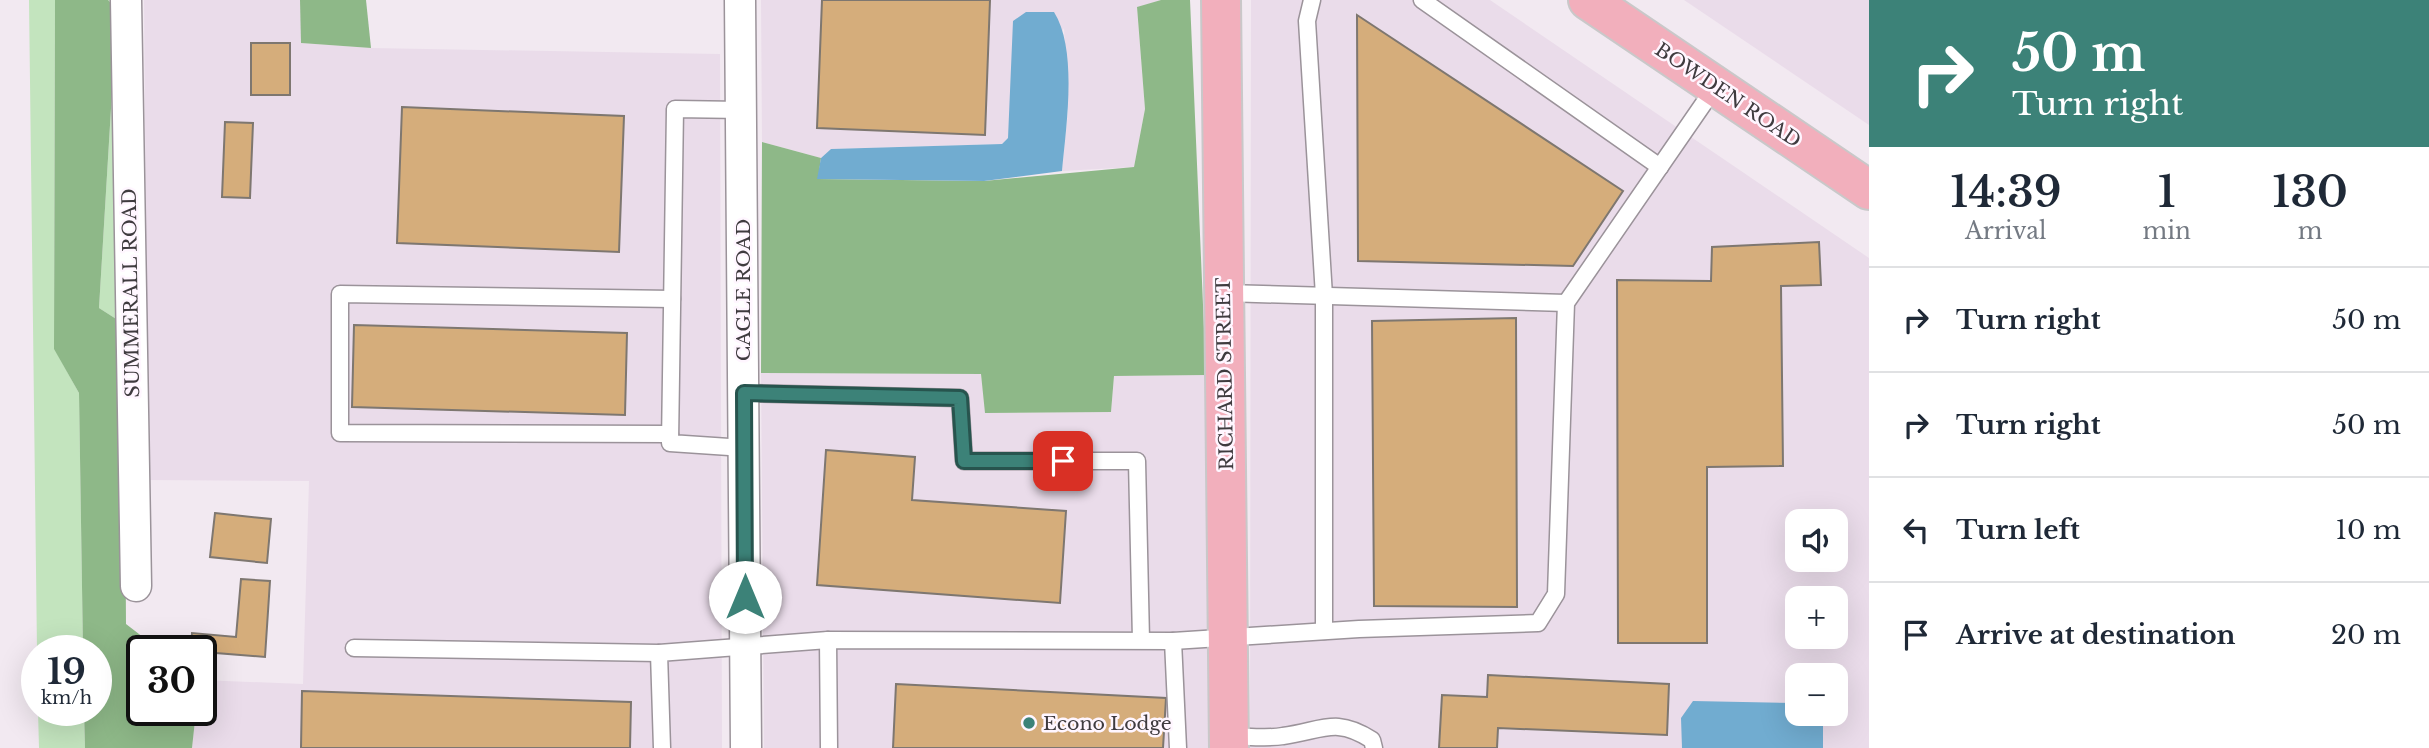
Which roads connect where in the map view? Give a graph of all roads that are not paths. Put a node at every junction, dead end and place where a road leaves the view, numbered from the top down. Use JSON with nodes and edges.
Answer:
{"nodes":[{"id":1,"x":126,"y":0,"type":"edge"},
{"id":2,"x":740,"y":0,"type":"edge"},
{"id":3,"x":1221,"y":0,"type":"edge"},
{"id":4,"x":1312,"y":0,"type":"edge"},
{"id":5,"x":1422,"y":0,"type":"edge"},
{"id":6,"x":1588,"y":0,"type":"edge"},
{"id":7,"x":1715,"y":87,"type":"junction"},
{"id":8,"x":742,"y":110,"type":"junction"},
{"id":9,"x":1660,"y":167,"type":"junction"},
{"id":10,"x":1869,"y":190,"type":"edge"},
{"id":11,"x":1225,"y":293,"type":"junction"},
{"id":12,"x":1324,"y":296,"type":"junction"},
{"id":13,"x":672,"y":299,"type":"junction"},
{"id":14,"x":1566,"y":303,"type":"junction"},
{"id":15,"x":744,"y":393,"type":"junction"},
{"id":16,"x":670,"y":434,"type":"junction"},
{"id":17,"x":744,"y":448,"type":"junction"},
{"id":18,"x":136,"y":586,"type":"dead end"},
{"id":19,"x":1324,"y":631,"type":"junction"},
{"id":20,"x":1228,"y":639,"type":"junction"},
{"id":21,"x":828,"y":640,"type":"junction"},
{"id":22,"x":1141,"y":640,"type":"junction"},
{"id":23,"x":1173,"y":641,"type":"junction"},
{"id":24,"x":745,"y":646,"type":"junction"},
{"id":25,"x":354,"y":648,"type":"dead end"},
{"id":26,"x":660,"y":653,"type":"junction"},
{"id":27,"x":1228,"y":742,"type":"edge"},
{"id":28,"x":662,"y":748,"type":"edge"},
{"id":29,"x":746,"y":748,"type":"edge"},
{"id":30,"x":830,"y":748,"type":"edge"},
{"id":31,"x":1178,"y":748,"type":"edge"},
{"id":32,"x":1374,"y":748,"type":"edge"}],
"edges":[{"from":1,"to":18,"type":"street","name":"SUMMERALL ROAD"},
{"from":2,"to":8,"type":"street","name":"CAGLE ROAD"},
{"from":3,"to":11,"type":"main road","name":"RICHARD STREET"},
{"from":4,"to":12,"type":"lane"},
{"from":5,"to":9,"type":"lane"},
{"from":6,"to":7,"type":"main road","name":"BOWDEN ROAD"},
{"from":7,"to":9,"type":"lane"},
{"from":7,"to":10,"type":"main road","name":"BOWDEN ROAD"},
{"from":8,"to":13,"type":"lane"},
{"from":8,"to":15,"type":"street","name":"CAGLE ROAD"},
{"from":9,"to":14,"type":"lane"},
{"from":11,"to":12,"type":"lane"},
{"from":11,"to":20,"type":"main road","name":"RICHARD STREET"},
{"from":12,"to":14,"type":"lane"},
{"from":12,"to":19,"type":"lane"},
{"from":13,"to":16,"type":"lane"},
{"from":13,"to":16,"type":"lane"},
{"from":14,"to":19,"type":"lane"},
{"from":15,"to":17,"type":"street","name":"CAGLE ROAD"},
{"from":15,"to":22,"type":"lane"},
{"from":16,"to":17,"type":"lane"},
{"from":17,"to":24,"type":"street","name":"CAGLE ROAD"},
{"from":19,"to":20,"type":"lane"},
{"from":20,"to":23,"type":"lane"},
{"from":20,"to":27,"type":"main road","name":"RICHARD STREET"},
{"from":21,"to":22,"type":"lane"},
{"from":21,"to":24,"type":"lane"},
{"from":21,"to":30,"type":"lane"},
{"from":22,"to":23,"type":"lane"},
{"from":23,"to":31,"type":"lane"},
{"from":24,"to":26,"type":"lane"},
{"from":24,"to":29,"type":"street","name":"CAGLE ROAD"},
{"from":25,"to":26,"type":"lane"},
{"from":26,"to":28,"type":"lane"},
{"from":27,"to":32,"type":"lane"}]}
